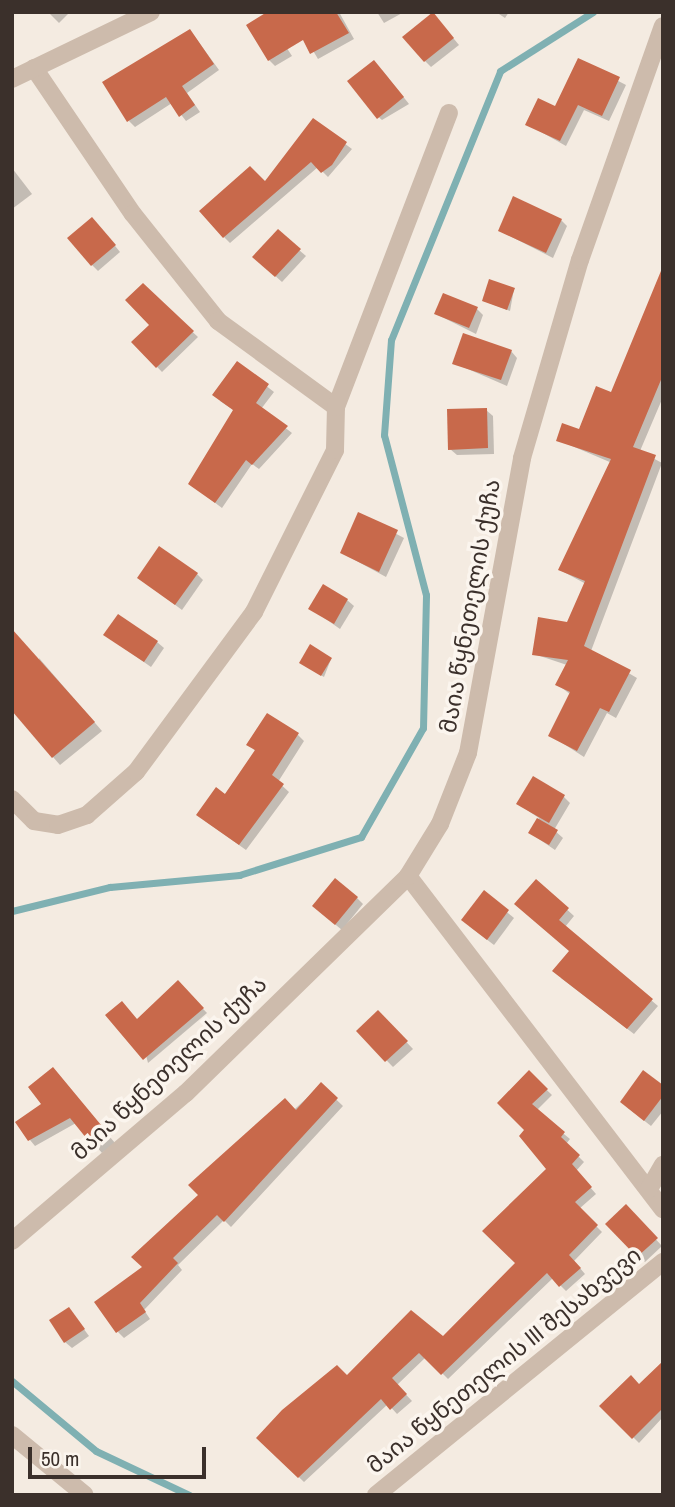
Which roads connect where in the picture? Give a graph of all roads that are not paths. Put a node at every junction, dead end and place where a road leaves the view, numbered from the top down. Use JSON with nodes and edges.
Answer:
{"nodes":[{"id":1,"x":151,"y":12,"type":"edge"},
{"id":2,"x":663,"y":26,"type":"edge"},
{"id":3,"x":34,"y":68,"type":"junction"},
{"id":4,"x":12,"y":79,"type":"edge"},
{"id":5,"x":449,"y":113,"type":"dead end"},
{"id":6,"x":336,"y":407,"type":"junction"},
{"id":7,"x":12,"y":799,"type":"edge"},
{"id":8,"x":408,"y":876,"type":"junction"},
{"id":9,"x":663,"y":1165,"type":"edge"},
{"id":10,"x":649,"y":1189,"type":"junction"},
{"id":11,"x":663,"y":1210,"type":"edge"},
{"id":12,"x":12,"y":1241,"type":"edge"},
{"id":13,"x":663,"y":1262,"type":"edge"},
{"id":14,"x":12,"y":1435,"type":"edge"},
{"id":15,"x":85,"y":1495,"type":"edge"},
{"id":16,"x":376,"y":1495,"type":"edge"}],
"edges":[{"from":1,"to":3,"type":"street"},
{"from":2,"to":8,"type":"street","name":"მაია წყნეთელის ქუჩა"},
{"from":3,"to":4,"type":"street"},
{"from":3,"to":6,"type":"street"},
{"from":5,"to":6,"type":"street"},
{"from":6,"to":7,"type":"street"},
{"from":8,"to":10,"type":"street"},
{"from":8,"to":12,"type":"street","name":"მაია წყნეთელის ქუჩა"},
{"from":9,"to":10,"type":"street"},
{"from":10,"to":11,"type":"street"},
{"from":13,"to":16,"type":"street","name":"მაია წყნეთელის III შესახვევი"},
{"from":14,"to":15,"type":"street"}]}
